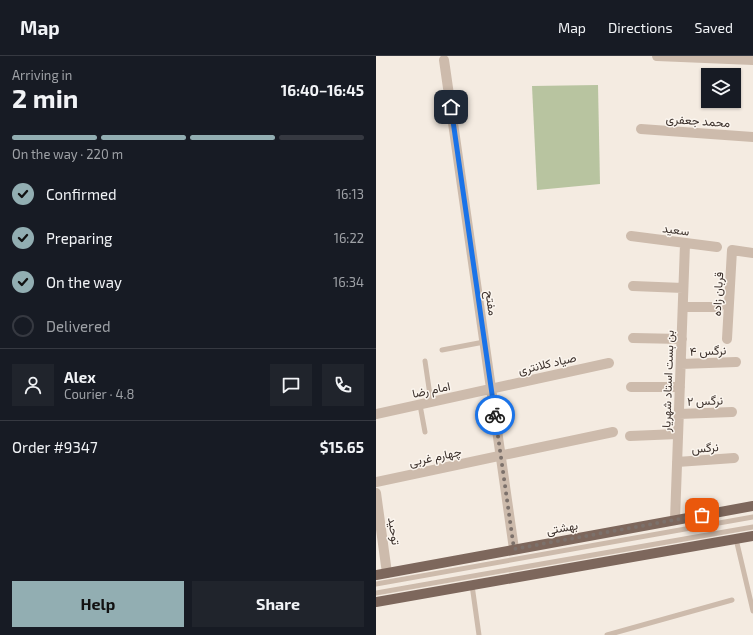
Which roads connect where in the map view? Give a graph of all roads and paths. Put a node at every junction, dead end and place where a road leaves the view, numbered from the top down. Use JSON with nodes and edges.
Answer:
{"nodes":[{"id":1,"x":657,"y":56,"type":"edge"},
{"id":2,"x":696,"y":56,"type":"edge"},
{"id":3,"x":444,"y":60,"type":"dead end"},
{"id":4,"x":753,"y":60,"type":"edge"},
{"id":5,"x":640,"y":129,"type":"dead end"},
{"id":6,"x":753,"y":137,"type":"edge"},
{"id":7,"x":631,"y":236,"type":"dead end"},
{"id":8,"x":685,"y":244,"type":"junction"},
{"id":9,"x":717,"y":247,"type":"dead end"},
{"id":10,"x":753,"y":253,"type":"edge"},
{"id":11,"x":633,"y":286,"type":"dead end"},
{"id":12,"x":683,"y":288,"type":"junction"},
{"id":13,"x":719,"y":307,"type":"dead end"},
{"id":14,"x":683,"y":308,"type":"junction"},
{"id":15,"x":633,"y":338,"type":"dead end"},
{"id":16,"x":682,"y":339,"type":"junction"},
{"id":17,"x":727,"y":339,"type":"dead end"},
{"id":18,"x":484,"y":342,"type":"junction"},
{"id":19,"x":442,"y":350,"type":"dead end"},
{"id":20,"x":425,"y":361,"type":"dead end"},
{"id":21,"x":736,"y":362,"type":"dead end"},
{"id":22,"x":609,"y":363,"type":"dead end"},
{"id":23,"x":681,"y":364,"type":"junction"},
{"id":24,"x":631,"y":387,"type":"dead end"},
{"id":25,"x":680,"y":387,"type":"junction"},
{"id":26,"x":491,"y":389,"type":"junction"},
{"id":27,"x":431,"y":402,"type":"junction"},
{"id":28,"x":420,"y":405,"type":"junction"},
{"id":29,"x":732,"y":412,"type":"dead end"},
{"id":30,"x":376,"y":414,"type":"edge"},
{"id":31,"x":679,"y":414,"type":"junction"},
{"id":32,"x":424,"y":432,"type":"dead end"},
{"id":33,"x":613,"y":432,"type":"dead end"},
{"id":34,"x":678,"y":434,"type":"junction"},
{"id":35,"x":630,"y":436,"type":"dead end"},
{"id":36,"x":500,"y":455,"type":"junction"},
{"id":37,"x":734,"y":458,"type":"dead end"},
{"id":38,"x":677,"y":462,"type":"junction"},
{"id":39,"x":376,"y":482,"type":"edge"},
{"id":40,"x":376,"y":496,"type":"edge"},
{"id":41,"x":753,"y":506,"type":"edge"},
{"id":42,"x":753,"y":517,"type":"edge"},
{"id":43,"x":675,"y":520,"type":"junction"},
{"id":44,"x":753,"y":527,"type":"edge"},
{"id":45,"x":753,"y":536,"type":"edge"},
{"id":46,"x":736,"y":539,"type":"junction"},
{"id":47,"x":514,"y":549,"type":"junction"},
{"id":48,"x":387,"y":573,"type":"junction"},
{"id":49,"x":376,"y":575,"type":"edge"},
{"id":50,"x":376,"y":584,"type":"edge"},
{"id":51,"x":472,"y":585,"type":"junction"},
{"id":52,"x":376,"y":593,"type":"edge"},
{"id":53,"x":732,"y":600,"type":"dead end"},
{"id":54,"x":376,"y":602,"type":"edge"},
{"id":55,"x":753,"y":611,"type":"edge"},
{"id":56,"x":479,"y":635,"type":"edge"},
{"id":57,"x":607,"y":635,"type":"edge"}],
"edges":[{"from":1,"to":2,"type":"street"},
{"from":2,"to":4,"type":"street"},
{"from":3,"to":18,"type":"street","name":"مفتح"},
{"from":5,"to":6,"type":"street","name":"محمد جعفری"},
{"from":7,"to":8,"type":"street","name":"سعید"},
{"from":8,"to":9,"type":"street","name":"سعید"},
{"from":8,"to":12,"type":"street","name":"بن بست استاد شهریار"},
{"from":10,"to":17,"type":"street","name":"قربان زاده"},
{"from":11,"to":12,"type":"street"},
{"from":12,"to":14,"type":"street","name":"بن بست استاد شهریار"},
{"from":13,"to":14,"type":"street"},
{"from":14,"to":16,"type":"street","name":"بن بست استاد شهریار"},
{"from":15,"to":16,"type":"street"},
{"from":16,"to":23,"type":"street","name":"بن بست استاد شهریار"},
{"from":18,"to":19,"type":"lane"},
{"from":18,"to":26,"type":"street","name":"مفتح"},
{"from":20,"to":27,"type":"lane"},
{"from":21,"to":23,"type":"street","name":"نرگس ۴"},
{"from":22,"to":26,"type":"street","name":"صیاد کلانتری"},
{"from":23,"to":25,"type":"street","name":"بن بست استاد شهریار"},
{"from":24,"to":25,"type":"street"},
{"from":25,"to":31,"type":"street","name":"بن بست استاد شهریار"},
{"from":26,"to":27,"type":"street","name":"امام رضا"},
{"from":26,"to":36,"type":"street","name":"مفتح"},
{"from":27,"to":28,"type":"street","name":"امام رضا"},
{"from":28,"to":30,"type":"street","name":"امام رضا"},
{"from":28,"to":32,"type":"lane"},
{"from":29,"to":31,"type":"street","name":"نرگس ۲"},
{"from":31,"to":34,"type":"street","name":"بن بست استاد شهریار"},
{"from":33,"to":36,"type":"street","name":"چهارم غربی"},
{"from":34,"to":35,"type":"street"},
{"from":34,"to":38,"type":"street","name":"بن بست استاد شهریار"},
{"from":36,"to":39,"type":"street","name":"چهارم غربی"},
{"from":36,"to":47,"type":"street","name":"مفتح"},
{"from":37,"to":38,"type":"street","name":"نرگس"},
{"from":38,"to":43,"type":"street","name":"بن بست استاد شهریار"},
{"from":40,"to":48,"type":"street","name":"توحید"},
{"from":41,"to":43,"type":"main road","name":"بهشتی"},
{"from":42,"to":50,"type":"lane"},
{"from":43,"to":47,"type":"main road","name":"بهشتی"},
{"from":44,"to":52,"type":"lane"},
{"from":45,"to":46,"type":"main road"},
{"from":46,"to":51,"type":"main road"},
{"from":46,"to":55,"type":"lane"},
{"from":47,"to":48,"type":"main road","name":"بهشتی"},
{"from":48,"to":49,"type":"main road","name":"بهشتی"},
{"from":51,"to":54,"type":"main road"},
{"from":51,"to":56,"type":"lane"},
{"from":53,"to":57,"type":"lane"}]}
